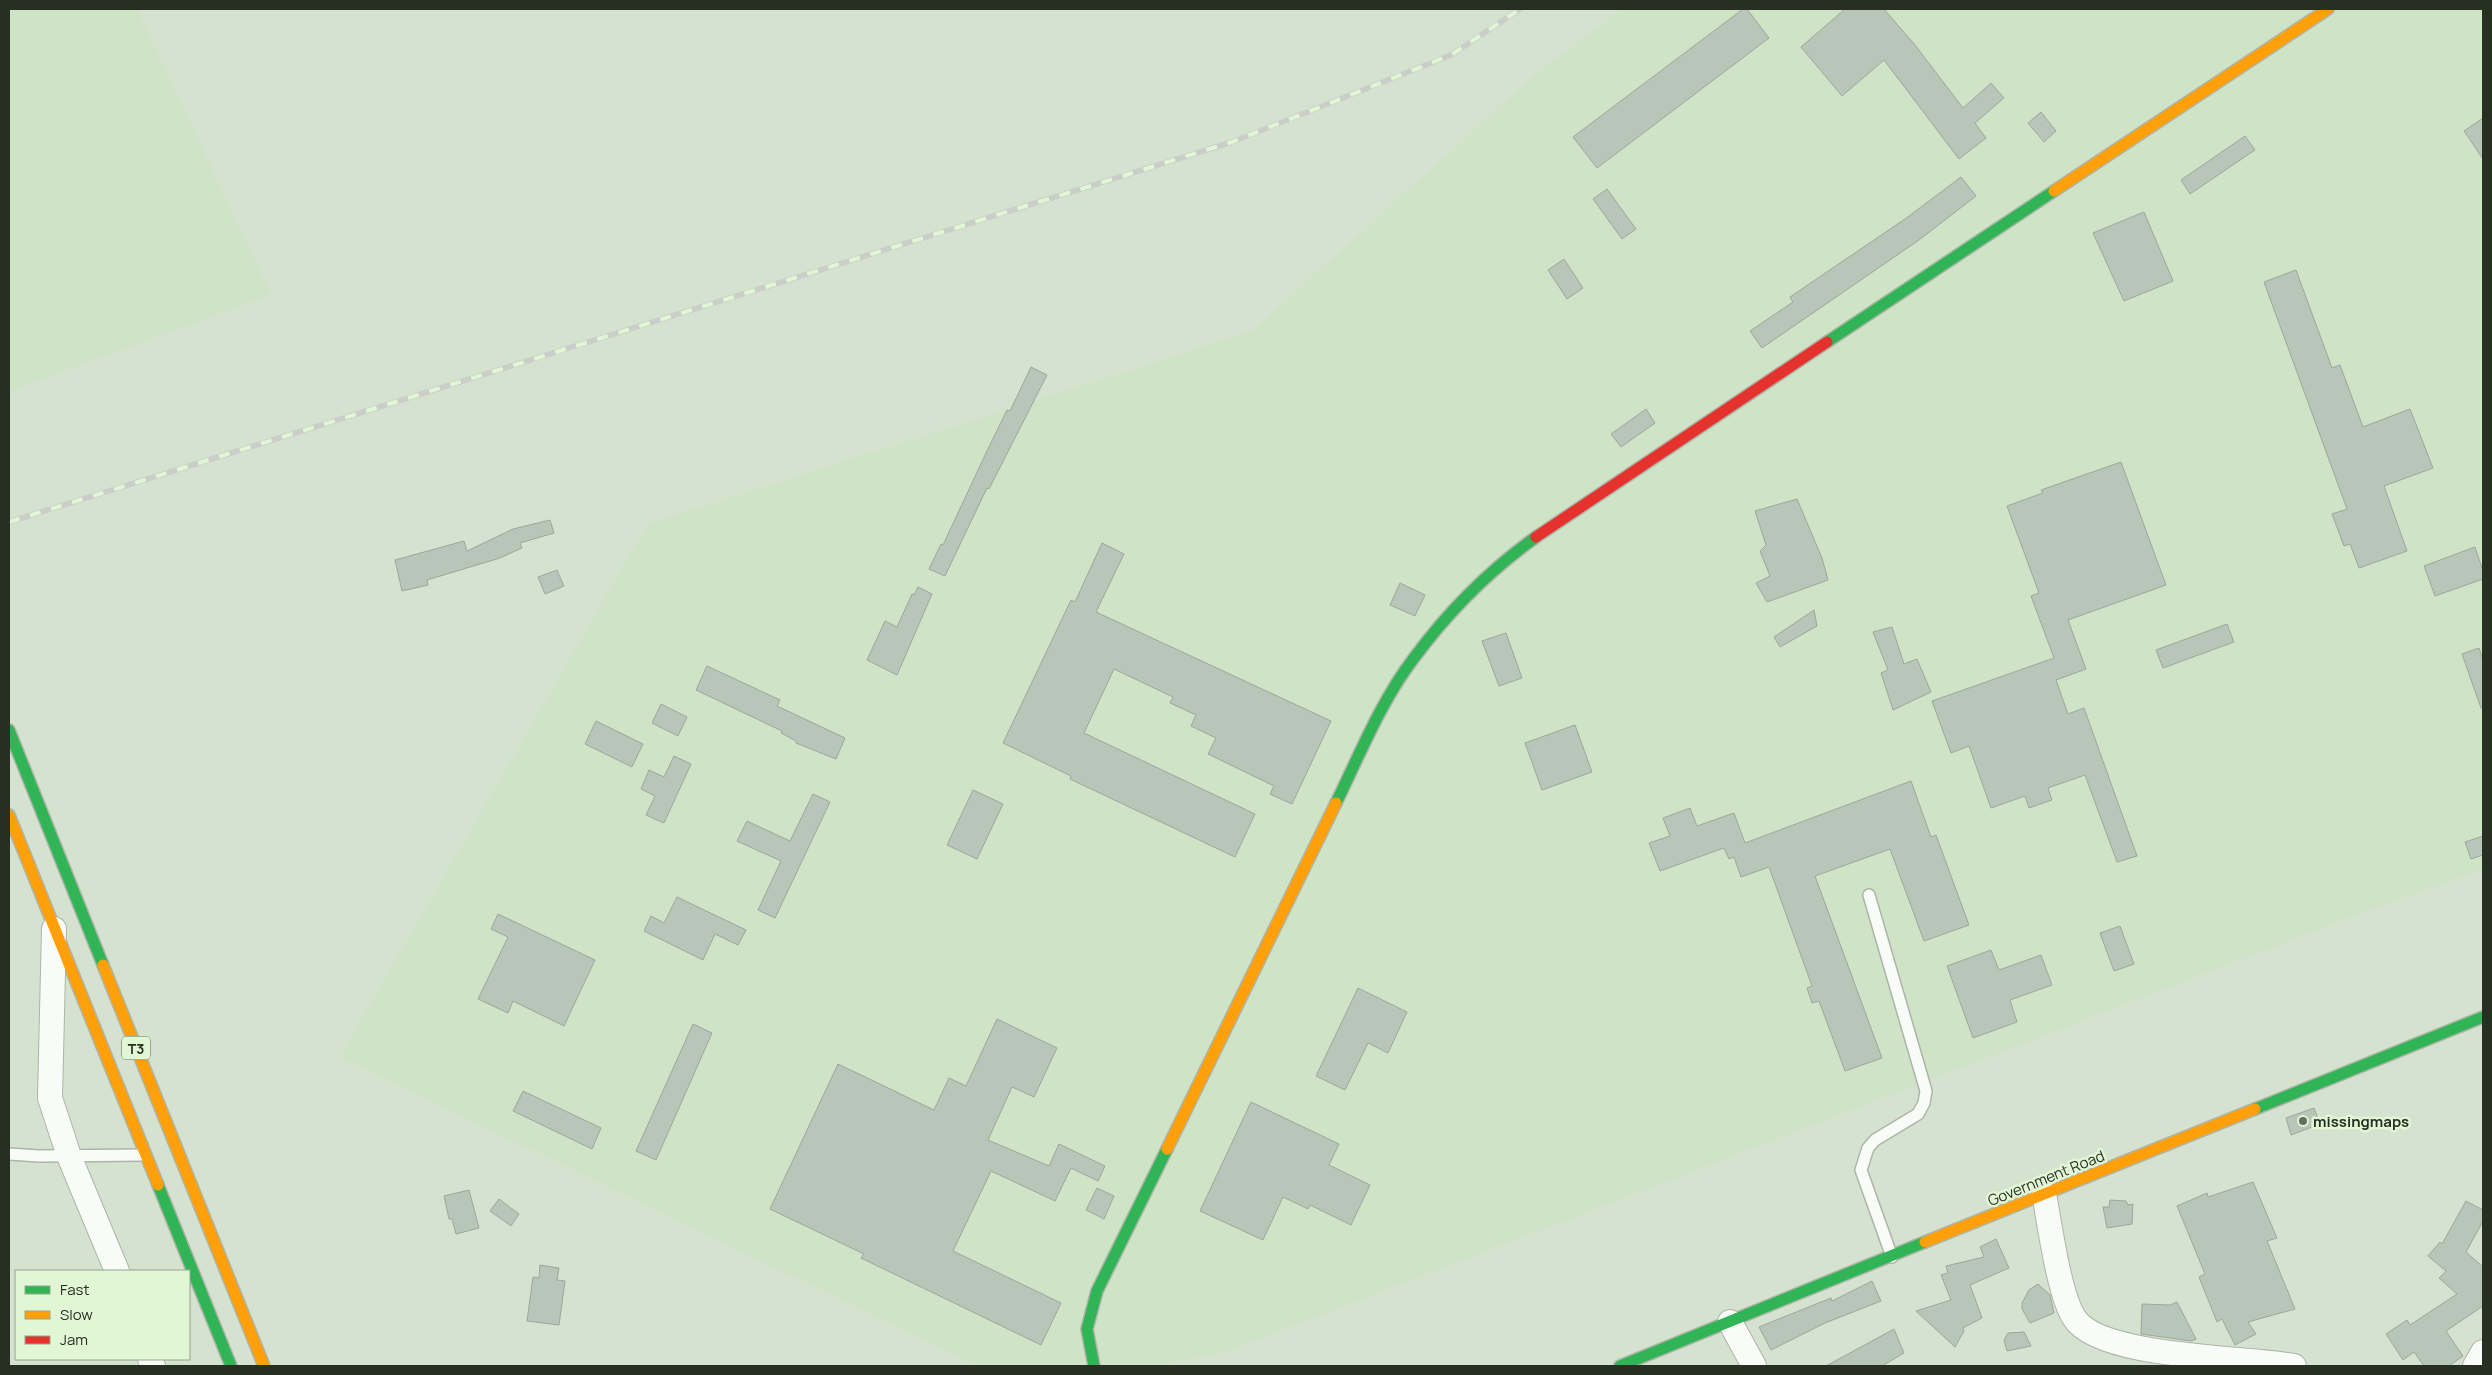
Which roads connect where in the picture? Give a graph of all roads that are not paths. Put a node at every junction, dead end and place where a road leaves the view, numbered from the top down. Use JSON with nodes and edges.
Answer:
{"nodes":[{"id":1,"x":2328,"y":9,"type":"edge"},
{"id":2,"x":9,"y":730,"type":"edge"},
{"id":3,"x":9,"y":814,"type":"edge"},
{"id":4,"x":1868,"y":895,"type":"dead end"},
{"id":5,"x":54,"y":922,"type":"junction"},
{"id":6,"x":2483,"y":1017,"type":"edge"},
{"id":7,"x":9,"y":1154,"type":"edge"},
{"id":8,"x":145,"y":1155,"type":"junction"},
{"id":9,"x":69,"y":1156,"type":"junction"},
{"id":10,"x":2044,"y":1194,"type":"junction"},
{"id":11,"x":1892,"y":1256,"type":"junction"},
{"id":12,"x":117,"y":1270,"type":"edge"},
{"id":13,"x":1730,"y":1322,"type":"junction"},
{"id":14,"x":2483,"y":1352,"type":"edge"},
{"id":15,"x":231,"y":1366,"type":"edge"},
{"id":16,"x":264,"y":1366,"type":"edge"},
{"id":17,"x":1094,"y":1366,"type":"edge"},
{"id":18,"x":1620,"y":1366,"type":"edge"},
{"id":19,"x":1754,"y":1366,"type":"edge"},
{"id":20,"x":2294,"y":1366,"type":"edge"},
{"id":21,"x":2475,"y":1366,"type":"edge"}],
"edges":[{"from":1,"to":17,"type":"main road"},
{"from":2,"to":16,"type":"main road","number":"T3"},
{"from":3,"to":5,"type":"main road","number":"T3"},
{"from":4,"to":11,"type":"lane"},
{"from":5,"to":8,"type":"main road","number":"T3"},
{"from":5,"to":9,"type":"street"},
{"from":6,"to":10,"type":"main road","name":"Government Road"},
{"from":7,"to":9,"type":"lane"},
{"from":8,"to":9,"type":"lane"},
{"from":8,"to":15,"type":"main road","number":"T3"},
{"from":9,"to":12,"type":"street"},
{"from":10,"to":11,"type":"main road","name":"Government Road"},
{"from":10,"to":20,"type":"street"},
{"from":11,"to":13,"type":"main road","name":"Government Road"},
{"from":13,"to":18,"type":"main road","name":"Government Road"},
{"from":13,"to":19,"type":"street"},
{"from":14,"to":21,"type":"street"}]}
